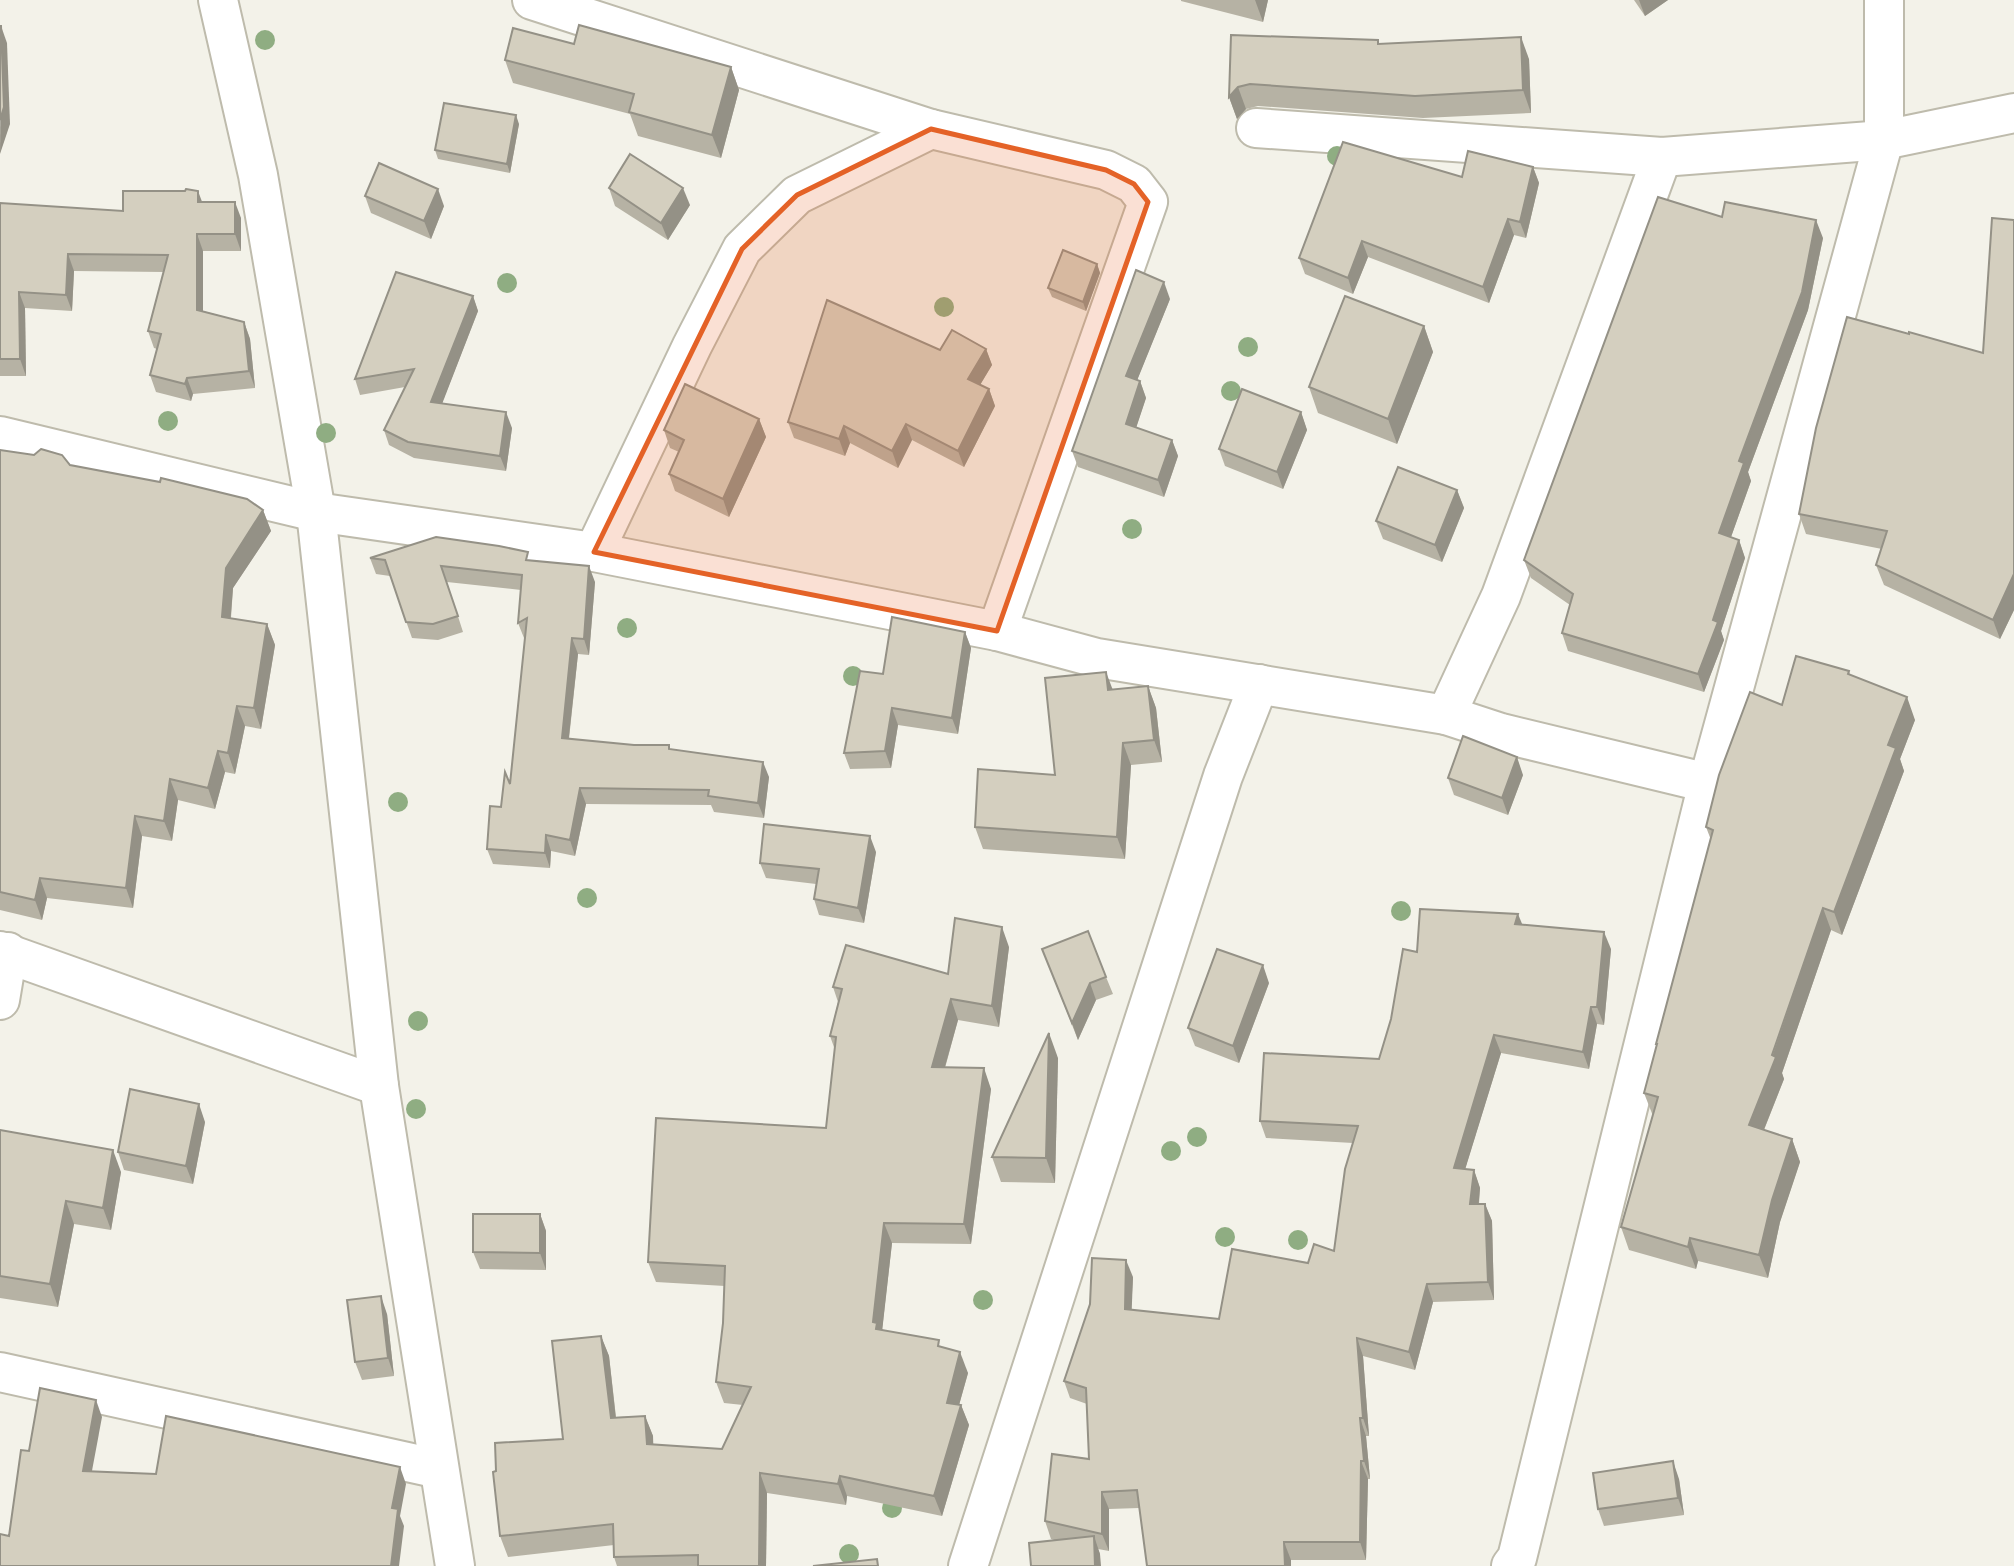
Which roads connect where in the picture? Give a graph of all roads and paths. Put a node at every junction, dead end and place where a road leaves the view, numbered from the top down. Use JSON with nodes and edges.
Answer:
{"nodes":[{"id":1,"x":218,"y":0,"type":"edge"},
{"id":2,"x":532,"y":0,"type":"edge"},
{"id":3,"x":1884,"y":0,"type":"edge"},
{"id":4,"x":2014,"y":113,"type":"edge"},
{"id":5,"x":1256,"y":128,"type":"dead end"},
{"id":6,"x":931,"y":129,"type":"junction"},
{"id":7,"x":1884,"y":140,"type":"junction"},
{"id":8,"x":1662,"y":157,"type":"junction"},
{"id":9,"x":0,"y":436,"type":"edge"},
{"id":10,"x":316,"y":512,"type":"junction"},
{"id":11,"x":594,"y":552,"type":"junction"},
{"id":12,"x":997,"y":631,"type":"junction"},
{"id":13,"x":1259,"y":684,"type":"junction"},
{"id":14,"x":1446,"y":715,"type":"junction"},
{"id":15,"x":1708,"y":783,"type":"junction"},
{"id":16,"x":4,"y":951,"type":"edge"},
{"id":17,"x":0,"y":1000,"type":"edge"},
{"id":18,"x":379,"y":1086,"type":"junction"},
{"id":19,"x":0,"y":1371,"type":"edge"},
{"id":20,"x":439,"y":1469,"type":"junction"},
{"id":21,"x":455,"y":1566,"type":"edge"},
{"id":22,"x":968,"y":1566,"type":"edge"},
{"id":23,"x":1511,"y":1566,"type":"edge"}],
"edges":[{"from":1,"to":10,"type":"street"},
{"from":2,"to":6,"type":"street"},
{"from":3,"to":7,"type":"street"},
{"from":4,"to":7,"type":"street"},
{"from":5,"to":8,"type":"street"},
{"from":6,"to":11,"type":"street"},
{"from":6,"to":12,"type":"street"},
{"from":7,"to":8,"type":"street"},
{"from":7,"to":15,"type":"street"},
{"from":8,"to":14,"type":"street"},
{"from":9,"to":10,"type":"street"},
{"from":10,"to":11,"type":"street"},
{"from":10,"to":18,"type":"street"},
{"from":11,"to":12,"type":"street"},
{"from":12,"to":13,"type":"street"},
{"from":13,"to":14,"type":"street"},
{"from":13,"to":22,"type":"street"},
{"from":14,"to":15,"type":"street"},
{"from":15,"to":23,"type":"street"},
{"from":16,"to":17,"type":"street"},
{"from":16,"to":18,"type":"street"},
{"from":18,"to":20,"type":"street"},
{"from":19,"to":20,"type":"street"},
{"from":20,"to":21,"type":"street"}]}
